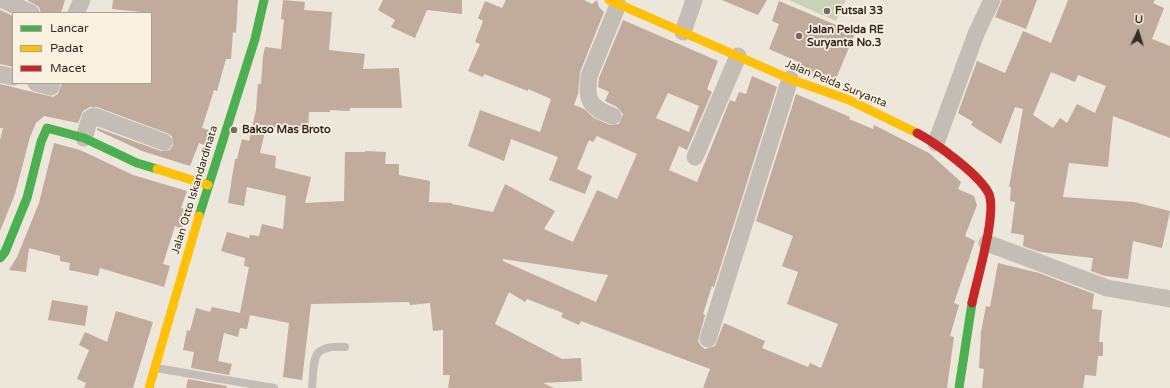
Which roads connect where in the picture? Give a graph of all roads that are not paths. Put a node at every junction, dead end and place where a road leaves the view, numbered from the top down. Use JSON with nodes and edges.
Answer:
{"nodes":[{"id":1,"x":3,"y":0,"type":"edge"},
{"id":2,"x":82,"y":0,"type":"edge"},
{"id":3,"x":264,"y":0,"type":"edge"},
{"id":4,"x":694,"y":0,"type":"edge"},
{"id":5,"x":992,"y":0,"type":"edge"},
{"id":6,"x":613,"y":2,"type":"edge"},
{"id":7,"x":29,"y":12,"type":"edge"},
{"id":8,"x":76,"y":12,"type":"edge"},
{"id":9,"x":682,"y":32,"type":"junction"},
{"id":10,"x":738,"y":56,"type":"junction"},
{"id":11,"x":0,"y":74,"type":"edge"},
{"id":12,"x":12,"y":77,"type":"edge"},
{"id":13,"x":790,"y":79,"type":"junction"},
{"id":14,"x":40,"y":84,"type":"edge"},
{"id":15,"x":52,"y":84,"type":"edge"},
{"id":16,"x":613,"y":116,"type":"dead end"},
{"id":17,"x":84,"y":138,"type":"junction"},
{"id":18,"x":164,"y":142,"type":"dead end"},
{"id":19,"x":936,"y":143,"type":"junction"},
{"id":20,"x":695,"y":157,"type":"dead end"},
{"id":21,"x":208,"y":184,"type":"junction"},
{"id":22,"x":987,"y":243,"type":"junction"},
{"id":23,"x":0,"y":258,"type":"edge"},
{"id":24,"x":1170,"y":299,"type":"edge"},
{"id":25,"x":708,"y":339,"type":"dead end"},
{"id":26,"x":345,"y":347,"type":"dead end"},
{"id":27,"x":155,"y":368,"type":"junction"},
{"id":28,"x":149,"y":388,"type":"edge"},
{"id":29,"x":274,"y":388,"type":"edge"},
{"id":30,"x":312,"y":388,"type":"edge"},
{"id":31,"x":959,"y":388,"type":"edge"}],
"edges":[{"from":1,"to":7,"type":"street"},
{"from":2,"to":8,"type":"street"},
{"from":3,"to":21,"type":"street","name":"Jalan Otto Iskandardinata"},
{"from":4,"to":9,"type":"street"},
{"from":5,"to":19,"type":"street"},
{"from":6,"to":9,"type":"street","name":"Jalan Pelda Suryanta"},
{"from":6,"to":16,"type":"street"},
{"from":9,"to":10,"type":"street","name":"Jalan Pelda Suryanta"},
{"from":10,"to":13,"type":"street","name":"Jalan Pelda Suryanta"},
{"from":10,"to":20,"type":"street"},
{"from":11,"to":12,"type":"street"},
{"from":13,"to":19,"type":"street","name":"Jalan Pelda Suryanta"},
{"from":13,"to":25,"type":"street"},
{"from":14,"to":15,"type":"street"},
{"from":17,"to":18,"type":"street"},
{"from":17,"to":21,"type":"street"},
{"from":17,"to":23,"type":"street"},
{"from":19,"to":22,"type":"street","name":"Jalan Pelda Suryanta"},
{"from":21,"to":27,"type":"street","name":"Jalan Otto Iskandardinata"},
{"from":22,"to":24,"type":"street"},
{"from":22,"to":31,"type":"street","name":"Jalan Pelda Suryanta"},
{"from":26,"to":30,"type":"lane"},
{"from":27,"to":28,"type":"street","name":"Jalan Otto Iskandardinata"},
{"from":27,"to":29,"type":"lane"}]}
